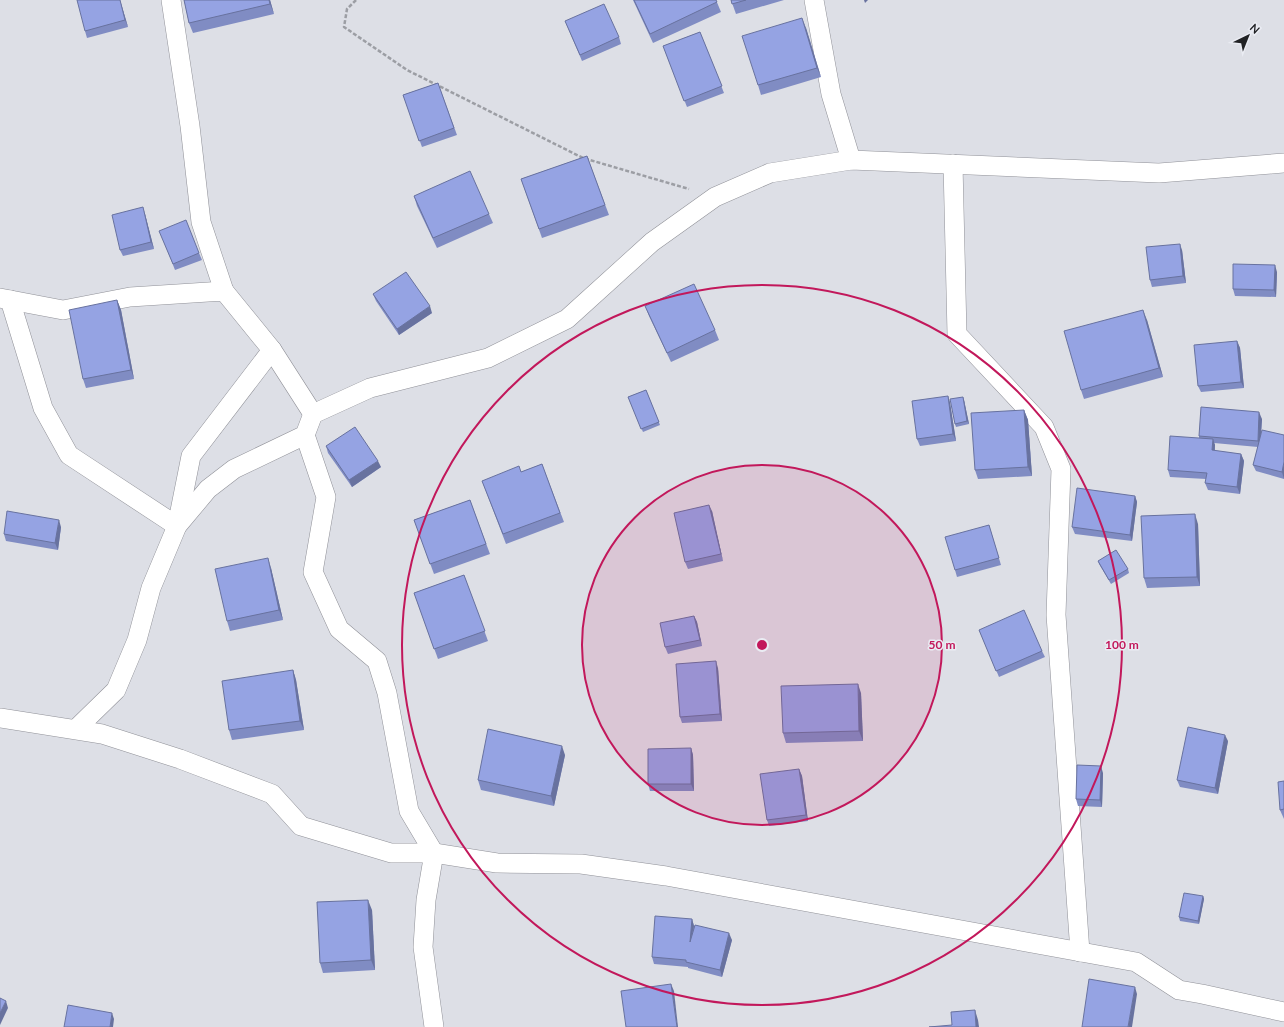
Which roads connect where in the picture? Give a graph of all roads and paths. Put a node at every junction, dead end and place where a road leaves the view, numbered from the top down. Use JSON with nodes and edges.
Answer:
{"nodes":[{"id":1,"x":171,"y":0,"type":"edge"},
{"id":2,"x":356,"y":0,"type":"edge"},
{"id":3,"x":814,"y":0,"type":"edge"},
{"id":4,"x":851,"y":160,"type":"junction"},
{"id":5,"x":1284,"y":162,"type":"edge"},
{"id":6,"x":954,"y":164,"type":"junction"},
{"id":7,"x":715,"y":197,"type":"junction"},
{"id":8,"x":224,"y":291,"type":"junction"},
{"id":9,"x":5,"y":299,"type":"edge"},
{"id":10,"x":272,"y":350,"type":"junction"},
{"id":11,"x":313,"y":414,"type":"junction"},
{"id":12,"x":305,"y":435,"type":"junction"},
{"id":13,"x":176,"y":526,"type":"junction"},
{"id":14,"x":0,"y":718,"type":"edge"},
{"id":15,"x":76,"y":729,"type":"junction"},
{"id":16,"x":434,"y":853,"type":"junction"},
{"id":17,"x":1080,"y":952,"type":"junction"},
{"id":18,"x":1284,"y":1012,"type":"edge"},
{"id":19,"x":434,"y":1027,"type":"edge"}],
"edges":[{"from":1,"to":8,"type":"street"},
{"from":2,"to":7,"type":"path"},
{"from":3,"to":4,"type":"street"},
{"from":4,"to":6,"type":"street"},
{"from":4,"to":7,"type":"street"},
{"from":5,"to":6,"type":"street"},
{"from":6,"to":17,"type":"street"},
{"from":7,"to":11,"type":"street"},
{"from":8,"to":9,"type":"street"},
{"from":8,"to":10,"type":"street"},
{"from":9,"to":13,"type":"street"},
{"from":10,"to":11,"type":"street"},
{"from":10,"to":13,"type":"street"},
{"from":11,"to":12,"type":"street"},
{"from":12,"to":13,"type":"street"},
{"from":12,"to":16,"type":"street"},
{"from":13,"to":15,"type":"street"},
{"from":14,"to":15,"type":"street"},
{"from":15,"to":16,"type":"street"},
{"from":16,"to":17,"type":"street"},
{"from":16,"to":19,"type":"street"},
{"from":17,"to":18,"type":"street"}]}
